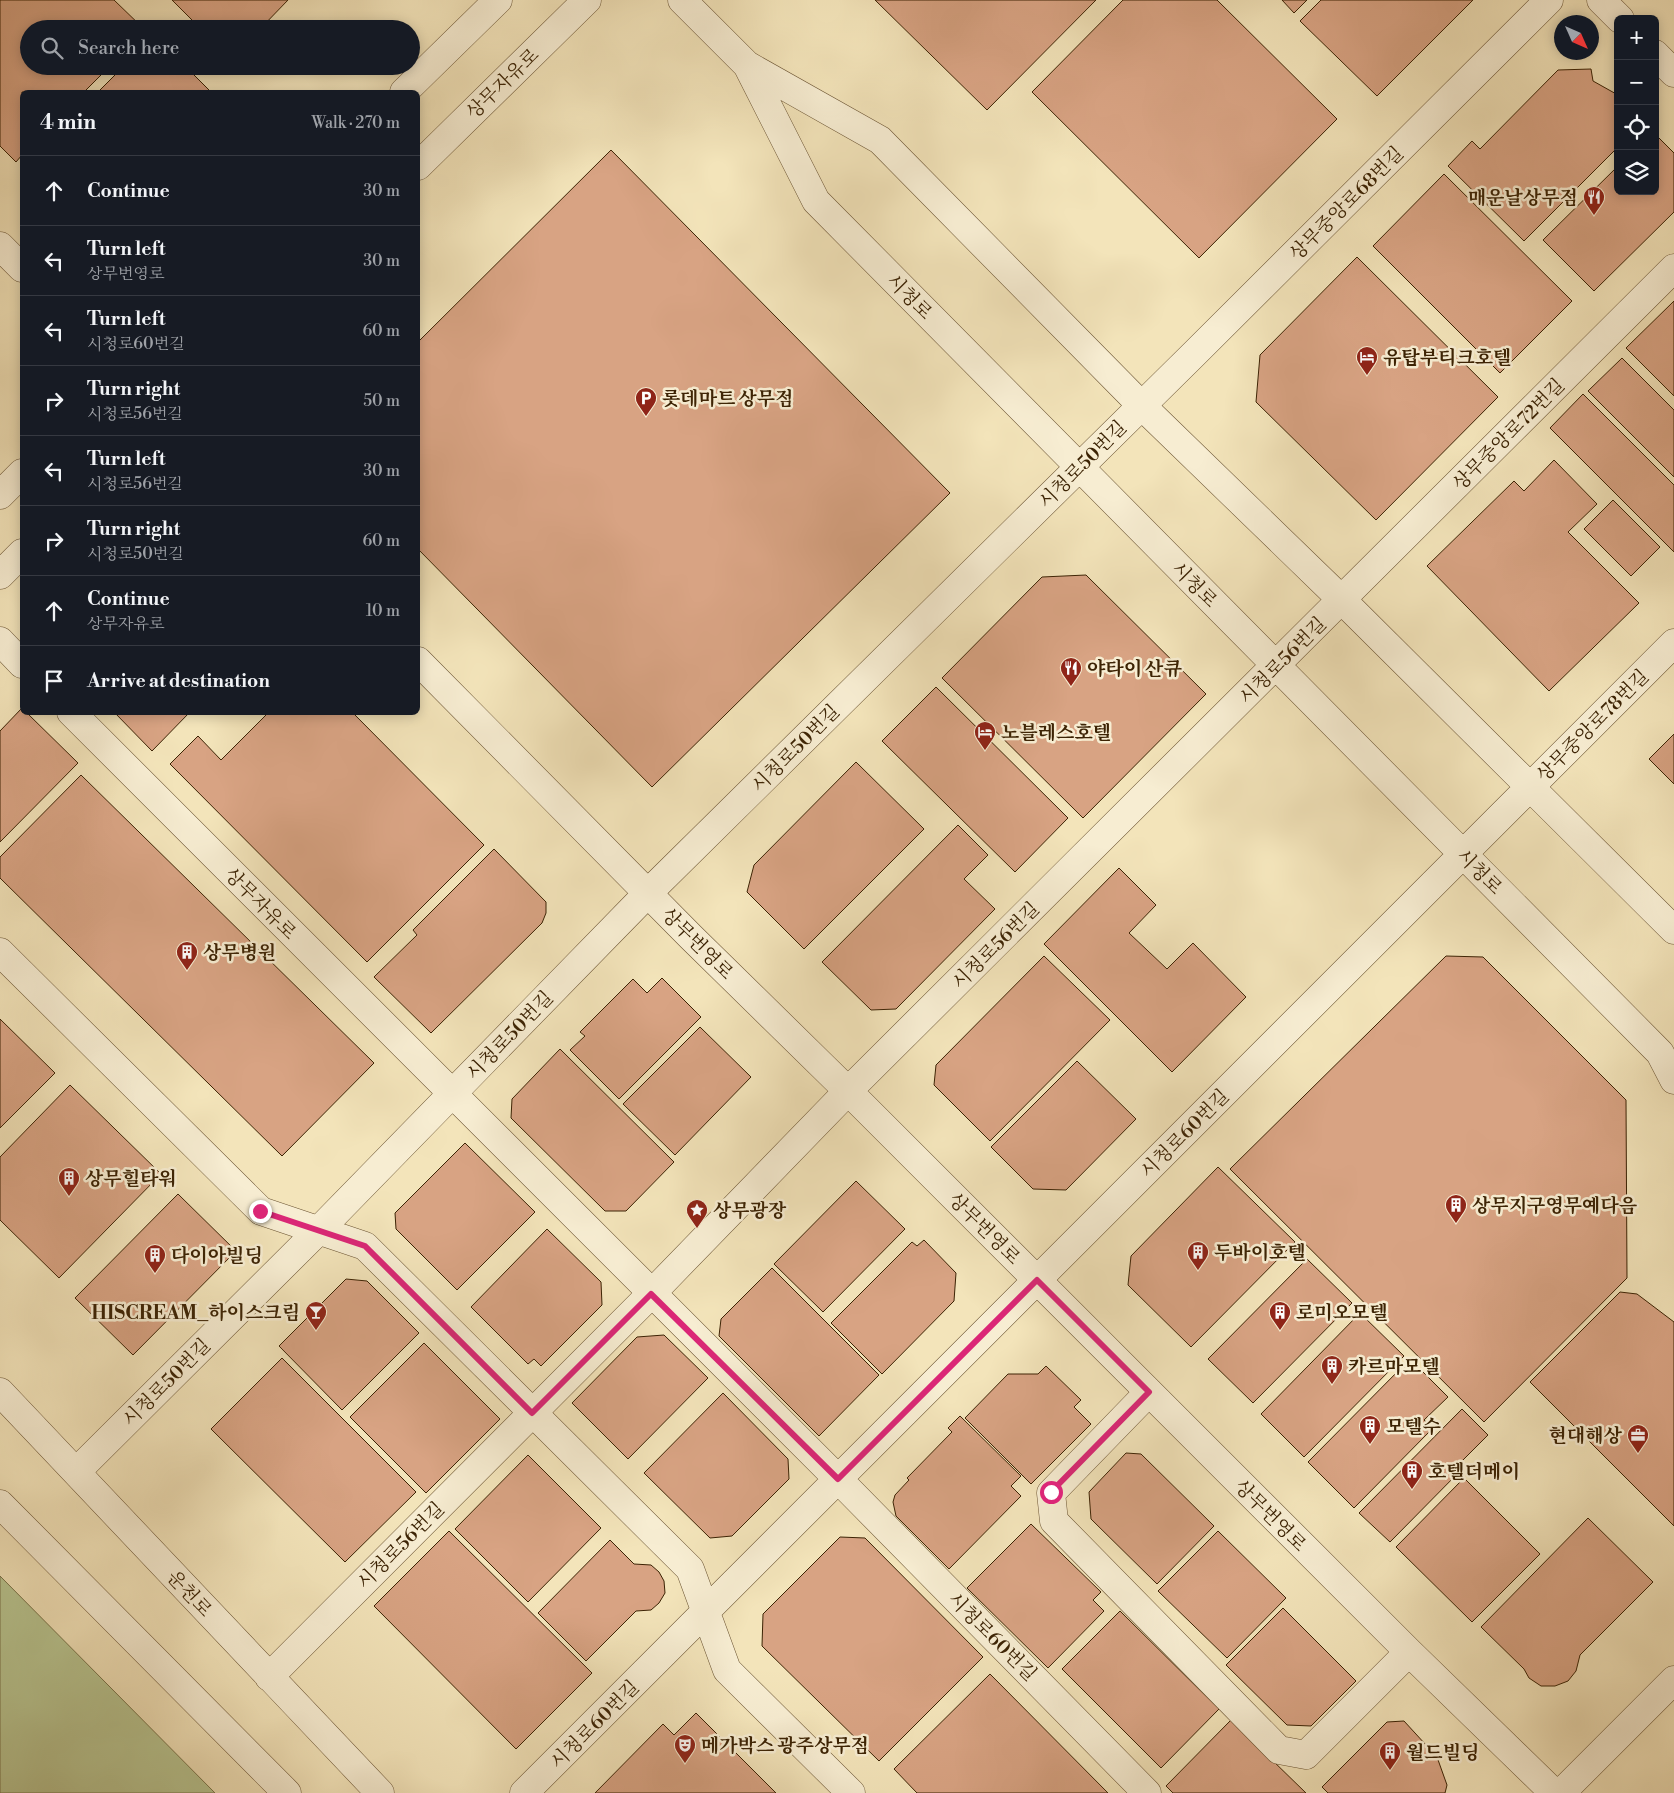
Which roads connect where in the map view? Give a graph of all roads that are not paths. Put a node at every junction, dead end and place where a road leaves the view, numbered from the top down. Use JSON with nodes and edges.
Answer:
{"nodes":[{"id":1,"x":498,"y":0,"type":"edge"},
{"id":2,"x":587,"y":0,"type":"edge"},
{"id":3,"x":682,"y":0,"type":"edge"},
{"id":4,"x":1549,"y":0,"type":"edge"},
{"id":5,"x":1601,"y":0,"type":"edge"},
{"id":6,"x":1616,"y":15,"type":"edge"},
{"id":7,"x":1659,"y":58,"type":"edge"},
{"id":8,"x":747,"y":66,"type":"junction"},
{"id":9,"x":1674,"y":73,"type":"edge"},
{"id":10,"x":406,"y":90,"type":"edge"},
{"id":11,"x":420,"y":164,"type":"edge"},
{"id":12,"x":0,"y":246,"type":"edge"},
{"id":13,"x":20,"y":266,"type":"edge"},
{"id":14,"x":1674,"y":268,"type":"edge"},
{"id":15,"x":1141,"y":405,"type":"junction"},
{"id":16,"x":1078,"y":467,"type":"junction"},
{"id":17,"x":20,"y":474,"type":"edge"},
{"id":18,"x":0,"y":495,"type":"edge"},
{"id":19,"x":20,"y":555,"type":"edge"},
{"id":20,"x":0,"y":575,"type":"edge"},
{"id":21,"x":1342,"y":600,"type":"junction"},
{"id":22,"x":0,"y":641,"type":"edge"},
{"id":23,"x":1674,"y":643,"type":"edge"},
{"id":24,"x":20,"y":662,"type":"edge"},
{"id":25,"x":420,"y":663,"type":"edge"},
{"id":26,"x":1276,"y":666,"type":"junction"},
{"id":27,"x":74,"y":715,"type":"edge"},
{"id":28,"x":1531,"y":786,"type":"junction"},
{"id":29,"x":1463,"y":854,"type":"junction"},
{"id":30,"x":648,"y":893,"type":"junction"},
{"id":31,"x":1674,"y":930,"type":"edge"},
{"id":32,"x":0,"y":952,"type":"edge"},
{"id":33,"x":1674,"y":1080,"type":"edge"},
{"id":34,"x":848,"y":1091,"type":"junction"},
{"id":35,"x":451,"y":1094,"type":"junction"},
{"id":36,"x":319,"y":1230,"type":"junction"},
{"id":37,"x":1037,"y":1280,"type":"junction"},
{"id":38,"x":651,"y":1294,"type":"junction"},
{"id":39,"x":0,"y":1392,"type":"edge"},
{"id":40,"x":1149,"y":1392,"type":"junction"},
{"id":41,"x":532,"y":1413,"type":"junction"},
{"id":42,"x":76,"y":1472,"type":"junction"},
{"id":43,"x":838,"y":1479,"type":"junction"},
{"id":44,"x":0,"y":1504,"type":"edge"},
{"id":45,"x":705,"y":1614,"type":"junction"},
{"id":46,"x":1408,"y":1652,"type":"junction"},
{"id":47,"x":269,"y":1677,"type":"junction"},
{"id":48,"x":1674,"y":1680,"type":"edge"},
{"id":49,"x":287,"y":1793,"type":"edge"},
{"id":50,"x":380,"y":1793,"type":"edge"},
{"id":51,"x":524,"y":1793,"type":"edge"},
{"id":52,"x":851,"y":1793,"type":"edge"},
{"id":53,"x":1147,"y":1793,"type":"edge"},
{"id":54,"x":1554,"y":1793,"type":"edge"},
{"id":55,"x":1561,"y":1793,"type":"edge"}],
"edges":[{"from":1,"to":10,"type":"street"},
{"from":2,"to":11,"type":"street","name":"상무자유로"},
{"from":3,"to":8,"type":"street","name":"시청로"},
{"from":4,"to":15,"type":"street","name":"상무중앙로68번길"},
{"from":5,"to":6,"type":"street"},
{"from":7,"to":9,"type":"street"},
{"from":8,"to":15,"type":"street","name":"시청로"},
{"from":8,"to":16,"type":"street","name":"시청로"},
{"from":12,"to":13,"type":"street"},
{"from":14,"to":21,"type":"street","name":"상무중앙로72번길"},
{"from":15,"to":16,"type":"street","name":"시청로50번길"},
{"from":15,"to":21,"type":"street","name":"시청로"},
{"from":16,"to":26,"type":"street","name":"시청로"},
{"from":16,"to":30,"type":"street","name":"시청로50번길"},
{"from":17,"to":18,"type":"street"},
{"from":19,"to":20,"type":"street"},
{"from":21,"to":26,"type":"street","name":"시청로56번길"},
{"from":21,"to":28,"type":"street","name":"시청로"},
{"from":22,"to":24,"type":"street"},
{"from":23,"to":28,"type":"street","name":"상무중앙로78번길"},
{"from":25,"to":30,"type":"street","name":"상무번영로"},
{"from":26,"to":29,"type":"street","name":"시청로"},
{"from":26,"to":34,"type":"street","name":"시청로56번길"},
{"from":27,"to":35,"type":"street","name":"상무자유로"},
{"from":28,"to":29,"type":"street","name":"시청로60번길"},
{"from":28,"to":31,"type":"street","name":"시청로"},
{"from":29,"to":33,"type":"street","name":"시청로"},
{"from":29,"to":37,"type":"street","name":"시청로60번길"},
{"from":30,"to":34,"type":"street","name":"상무번영로"},
{"from":30,"to":35,"type":"street","name":"시청로50번길"},
{"from":32,"to":36,"type":"street"},
{"from":34,"to":37,"type":"street","name":"상무번영로"},
{"from":34,"to":38,"type":"street","name":"시청로56번길"},
{"from":35,"to":36,"type":"street","name":"시청로50번길"},
{"from":35,"to":38,"type":"street","name":"시청로50번길"},
{"from":36,"to":41,"type":"street"},
{"from":36,"to":42,"type":"street","name":"시청로50번길"},
{"from":37,"to":40,"type":"street","name":"상무번영로"},
{"from":37,"to":43,"type":"street","name":"시청로60번길"},
{"from":38,"to":41,"type":"street","name":"시청로56번길"},
{"from":38,"to":43,"type":"street"},
{"from":39,"to":42,"type":"street","name":"운천로"},
{"from":40,"to":46,"type":"street","name":"상무번영로"},
{"from":40,"to":46,"type":"street"},
{"from":41,"to":45,"type":"street"},
{"from":41,"to":47,"type":"street","name":"시청로56번길"},
{"from":42,"to":47,"type":"street","name":"운천로"},
{"from":43,"to":45,"type":"street","name":"시청로60번길"},
{"from":43,"to":53,"type":"street","name":"시청로60번길"},
{"from":44,"to":49,"type":"street"},
{"from":45,"to":51,"type":"street","name":"시청로60번길"},
{"from":45,"to":52,"type":"street"},
{"from":46,"to":54,"type":"street","name":"상무번영로"},
{"from":47,"to":50,"type":"street","name":"운천로"},
{"from":48,"to":55,"type":"street"}]}
